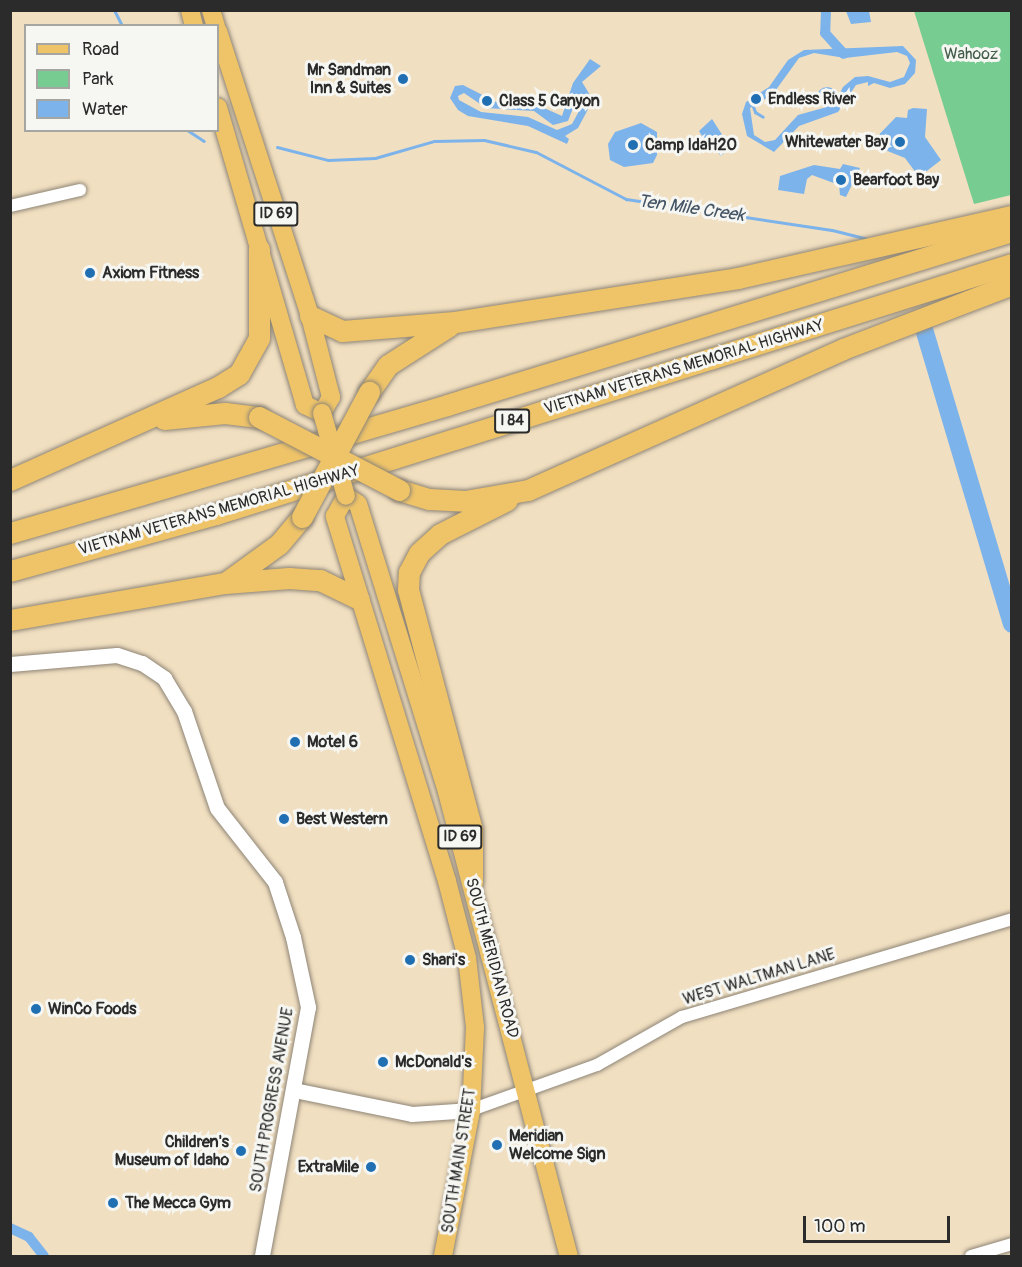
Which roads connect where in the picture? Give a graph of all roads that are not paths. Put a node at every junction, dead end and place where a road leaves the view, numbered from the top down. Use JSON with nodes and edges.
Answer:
{"nodes":[{"id":1,"x":219,"y":34,"type":"edge"},
{"id":2,"x":219,"y":110,"type":"edge"},
{"id":3,"x":80,"y":190,"type":"dead end"},
{"id":4,"x":10,"y":206,"type":"edge"},
{"id":5,"x":1011,"y":216,"type":"edge"},
{"id":6,"x":1011,"y":231,"type":"edge"},
{"id":7,"x":259,"y":249,"type":"junction"},
{"id":8,"x":1011,"y":264,"type":"edge"},
{"id":9,"x":1011,"y":284,"type":"edge"},
{"id":10,"x":310,"y":316,"type":"junction"},
{"id":11,"x":455,"y":322,"type":"junction"},
{"id":12,"x":322,"y":413,"type":"junction"},
{"id":13,"x":120,"y":430,"type":"junction"},
{"id":14,"x":334,"y":454,"type":"junction"},
{"id":15,"x":10,"y":480,"type":"edge"},
{"id":16,"x":528,"y":490,"type":"junction"},
{"id":17,"x":346,"y":496,"type":"junction"},
{"id":18,"x":10,"y":533,"type":"edge"},
{"id":19,"x":10,"y":571,"type":"edge"},
{"id":20,"x":225,"y":583,"type":"junction"},
{"id":21,"x":359,"y":599,"type":"junction"},
{"id":22,"x":10,"y":620,"type":"edge"},
{"id":23,"x":10,"y":664,"type":"edge"},
{"id":24,"x":447,"y":881,"type":"junction"},
{"id":25,"x":472,"y":882,"type":"junction"},
{"id":26,"x":1011,"y":919,"type":"edge"},
{"id":27,"x":467,"y":958,"type":"joint"},
{"id":28,"x":294,"y":1090,"type":"junction"},
{"id":29,"x":527,"y":1093,"type":"junction"},
{"id":30,"x":471,"y":1110,"type":"junction"},
{"id":31,"x":1011,"y":1244,"type":"edge"},
{"id":32,"x":262,"y":1257,"type":"edge"},
{"id":33,"x":443,"y":1257,"type":"edge"},
{"id":34,"x":569,"y":1257,"type":"edge"},
{"id":35,"x":971,"y":1257,"type":"edge"}],
"edges":[{"from":1,"to":10,"type":"main road","name":"SOUTH MERIDIAN ROAD","number":"ID 69"},
{"from":2,"to":7,"type":"main road","number":"ID 69"},
{"from":3,"to":4,"type":"street"},
{"from":5,"to":11,"type":"highway"},
{"from":6,"to":18,"type":"highway","name":"VIETNAM VETERANS MEMORIAL HIGHWAY","number":"I 84"},
{"from":7,"to":12,"type":"main road","number":"ID 69"},
{"from":7,"to":13,"type":"highway"},
{"from":8,"to":19,"type":"highway","name":"VIETNAM VETERANS MEMORIAL HIGHWAY","number":"I 84"},
{"from":9,"to":16,"type":"highway"},
{"from":10,"to":11,"type":"highway"},
{"from":10,"to":12,"type":"main road","name":"SOUTH MERIDIAN ROAD","number":"ID 69"},
{"from":11,"to":14,"type":"highway","bridge":true},
{"from":12,"to":14,"type":"main road","name":"SOUTH MERIDIAN ROAD","number":"ID 69","bridge":true},
{"from":13,"to":14,"type":"highway","bridge":true},
{"from":13,"to":15,"type":"highway"},
{"from":14,"to":16,"type":"highway","bridge":true},
{"from":14,"to":17,"type":"main road","name":"SOUTH MERIDIAN ROAD","number":"ID 69","bridge":true},
{"from":14,"to":20,"type":"highway","bridge":true},
{"from":16,"to":25,"type":"highway"},
{"from":17,"to":21,"type":"main road","name":"SOUTH MERIDIAN ROAD"},
{"from":17,"to":25,"type":"main road","name":"SOUTH MERIDIAN ROAD","number":"ID 69"},
{"from":20,"to":21,"type":"highway"},
{"from":20,"to":22,"type":"highway"},
{"from":21,"to":24,"type":"main road","name":"SOUTH MERIDIAN ROAD"},
{"from":23,"to":28,"type":"street","name":"SOUTH PROGRESS AVENUE"},
{"from":24,"to":27,"type":"main road","name":"SOUTH MERIDIAN ROAD"},
{"from":24,"to":29,"type":"main road"},
{"from":25,"to":29,"type":"main road","name":"SOUTH MERIDIAN ROAD"},
{"from":26,"to":29,"type":"street","name":"WEST WALTMAN LANE"},
{"from":27,"to":30,"type":"main road","name":"SOUTH MAIN STREET"},
{"from":28,"to":30,"type":"street"},
{"from":28,"to":32,"type":"street","name":"SOUTH PROGRESS AVENUE"},
{"from":29,"to":30,"type":"street","name":"WEST WALTMAN LANE"},
{"from":29,"to":34,"type":"main road","name":"SOUTH MERIDIAN ROAD"},
{"from":30,"to":33,"type":"main road","name":"SOUTH MAIN STREET"},
{"from":31,"to":35,"type":"street"}]}
